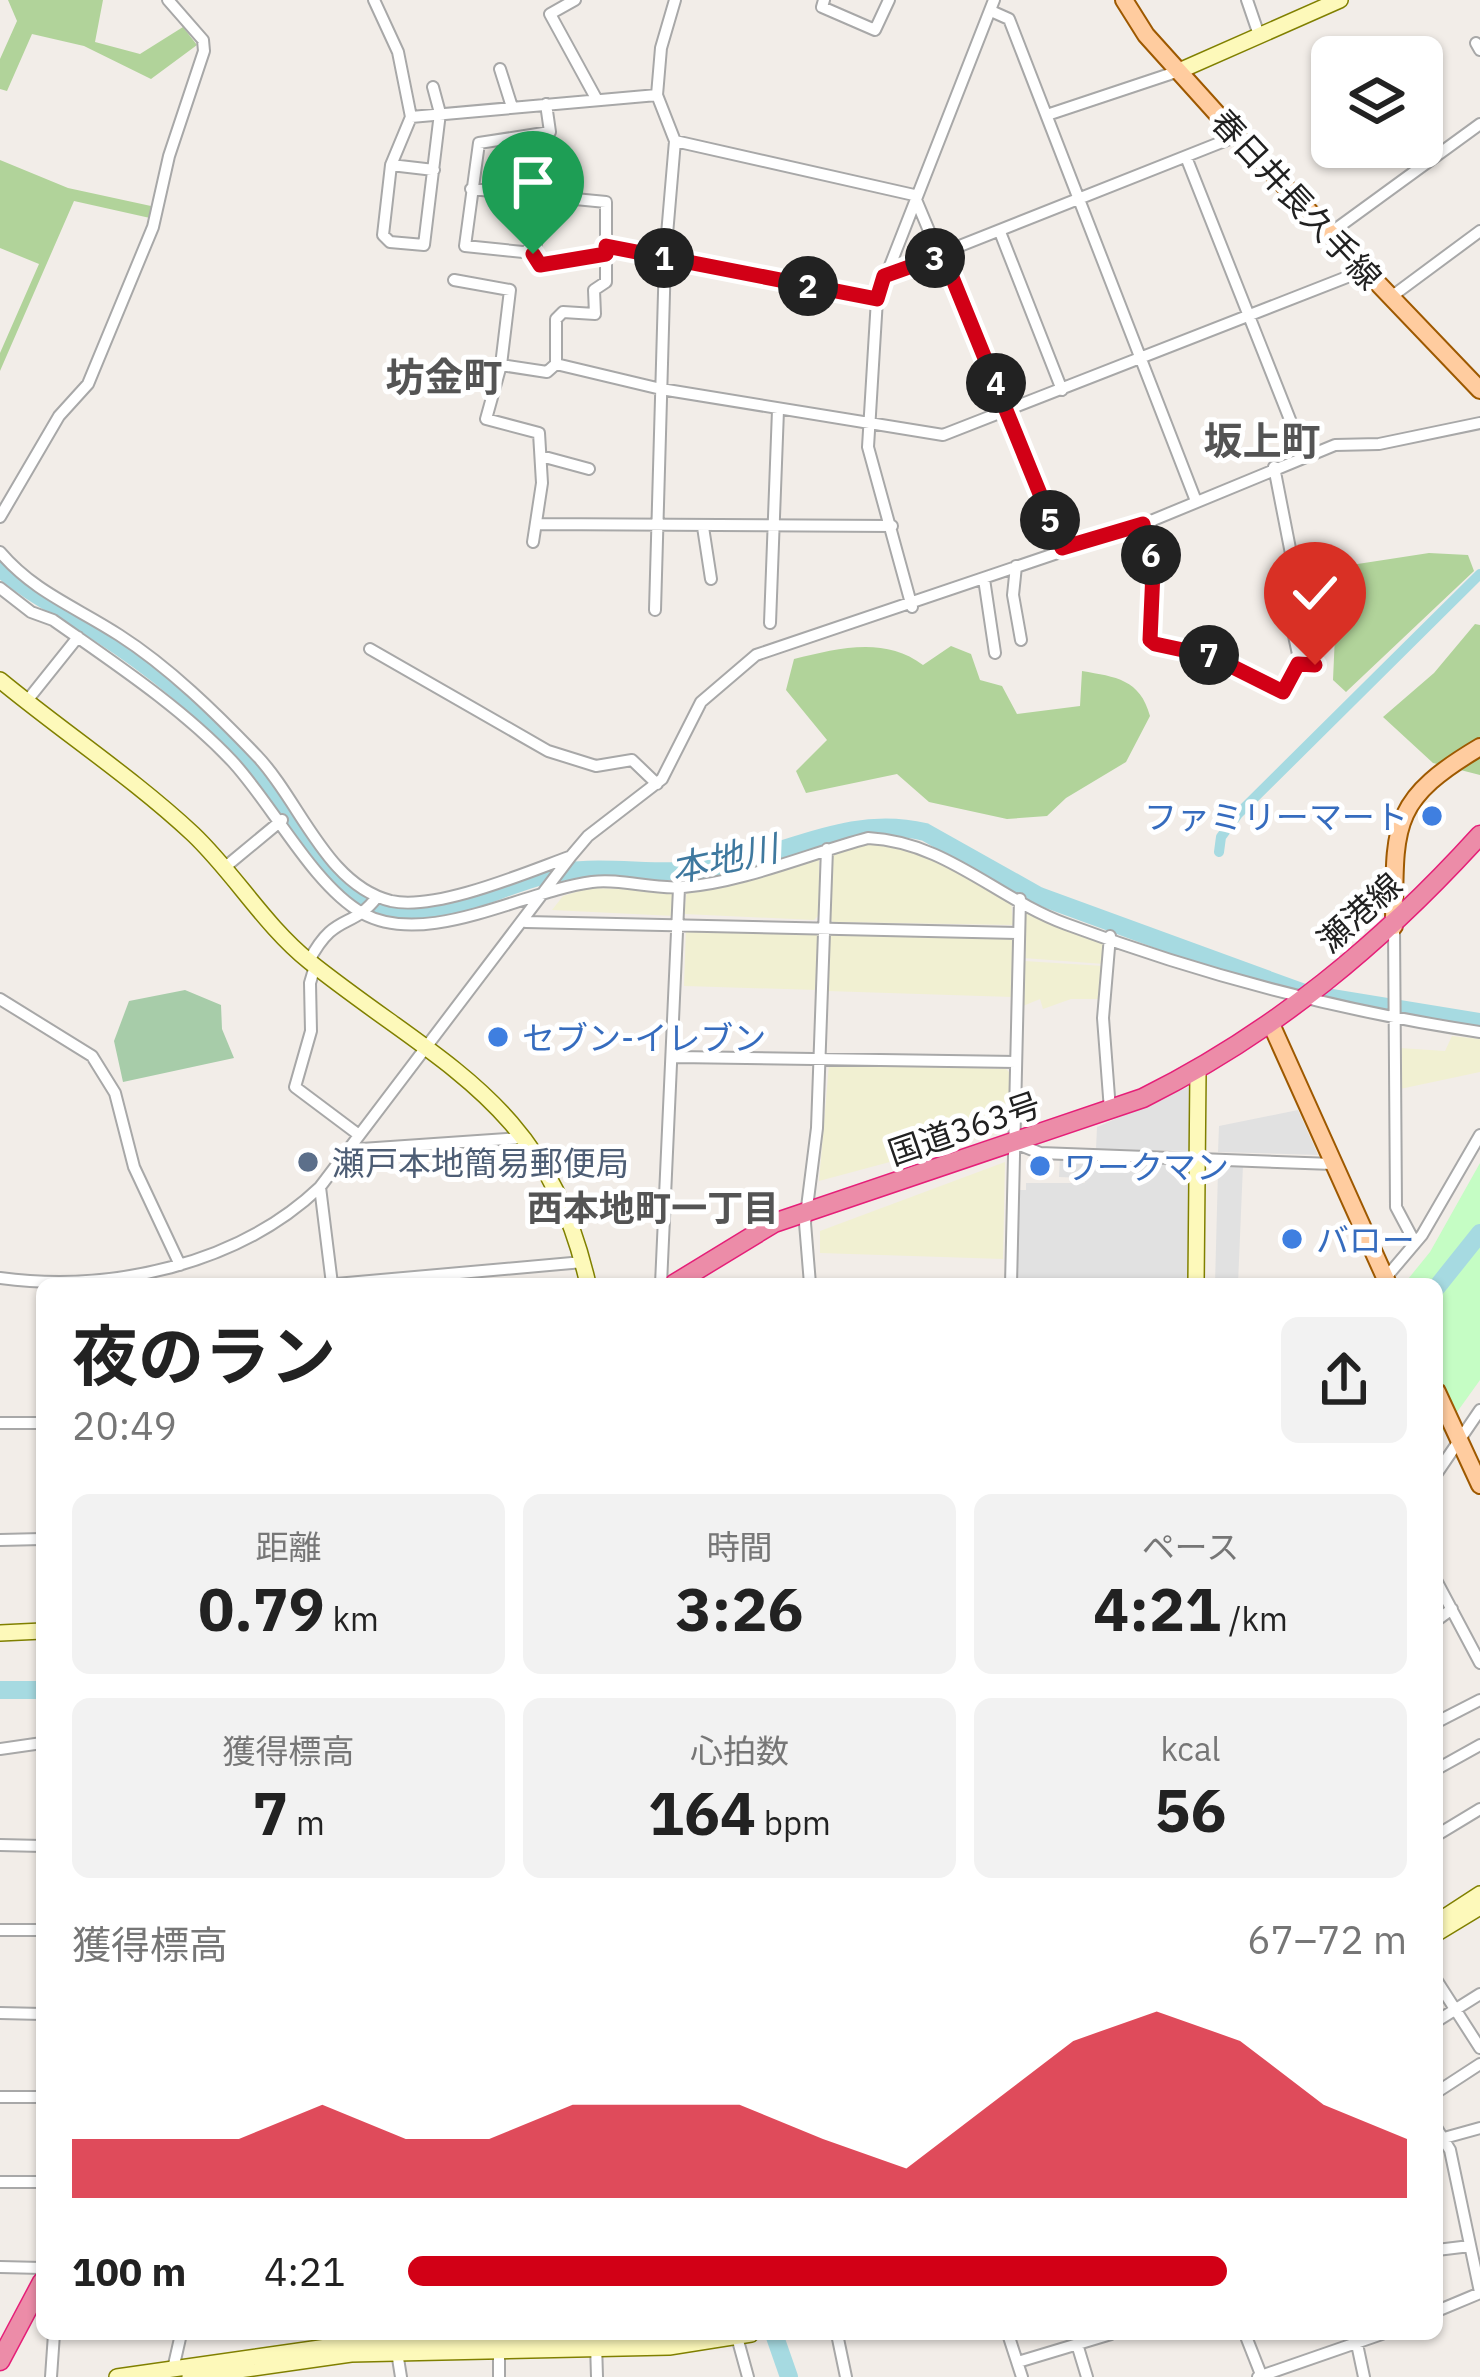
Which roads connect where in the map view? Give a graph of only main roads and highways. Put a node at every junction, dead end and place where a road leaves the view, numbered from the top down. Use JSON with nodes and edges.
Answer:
{"nodes":[{"id":1,"x":1124,"y":0,"type":"edge"},
{"id":2,"x":1480,"y":390,"type":"edge"},
{"id":3,"x":1480,"y":747,"type":"edge"},
{"id":4,"x":1480,"y":835,"type":"edge"},
{"id":5,"x":1394,"y":926,"type":"junction"},
{"id":6,"x":1271,"y":1024,"type":"junction"},
{"id":7,"x":683,"y":1278,"type":"edge"},
{"id":8,"x":1383,"y":1278,"type":"edge"},
{"id":9,"x":1443,"y":1405,"type":"edge"},
{"id":10,"x":1480,"y":1485,"type":"edge"},
{"id":11,"x":36,"y":2293,"type":"edge"},
{"id":12,"x":0,"y":2361,"type":"edge"}],
"edges":[{"from":1,"to":2,"type":"main road","name":"春日井長久手線"},
{"from":3,"to":5,"type":"main road"},
{"from":4,"to":5,"type":"highway","name":"瀬港線"},
{"from":5,"to":6,"type":"highway","name":"瀬港線"},
{"from":6,"to":7,"type":"highway","name":"国道363号"},
{"from":6,"to":8,"type":"main road"},
{"from":9,"to":10,"type":"main road"},
{"from":11,"to":12,"type":"highway"}]}
